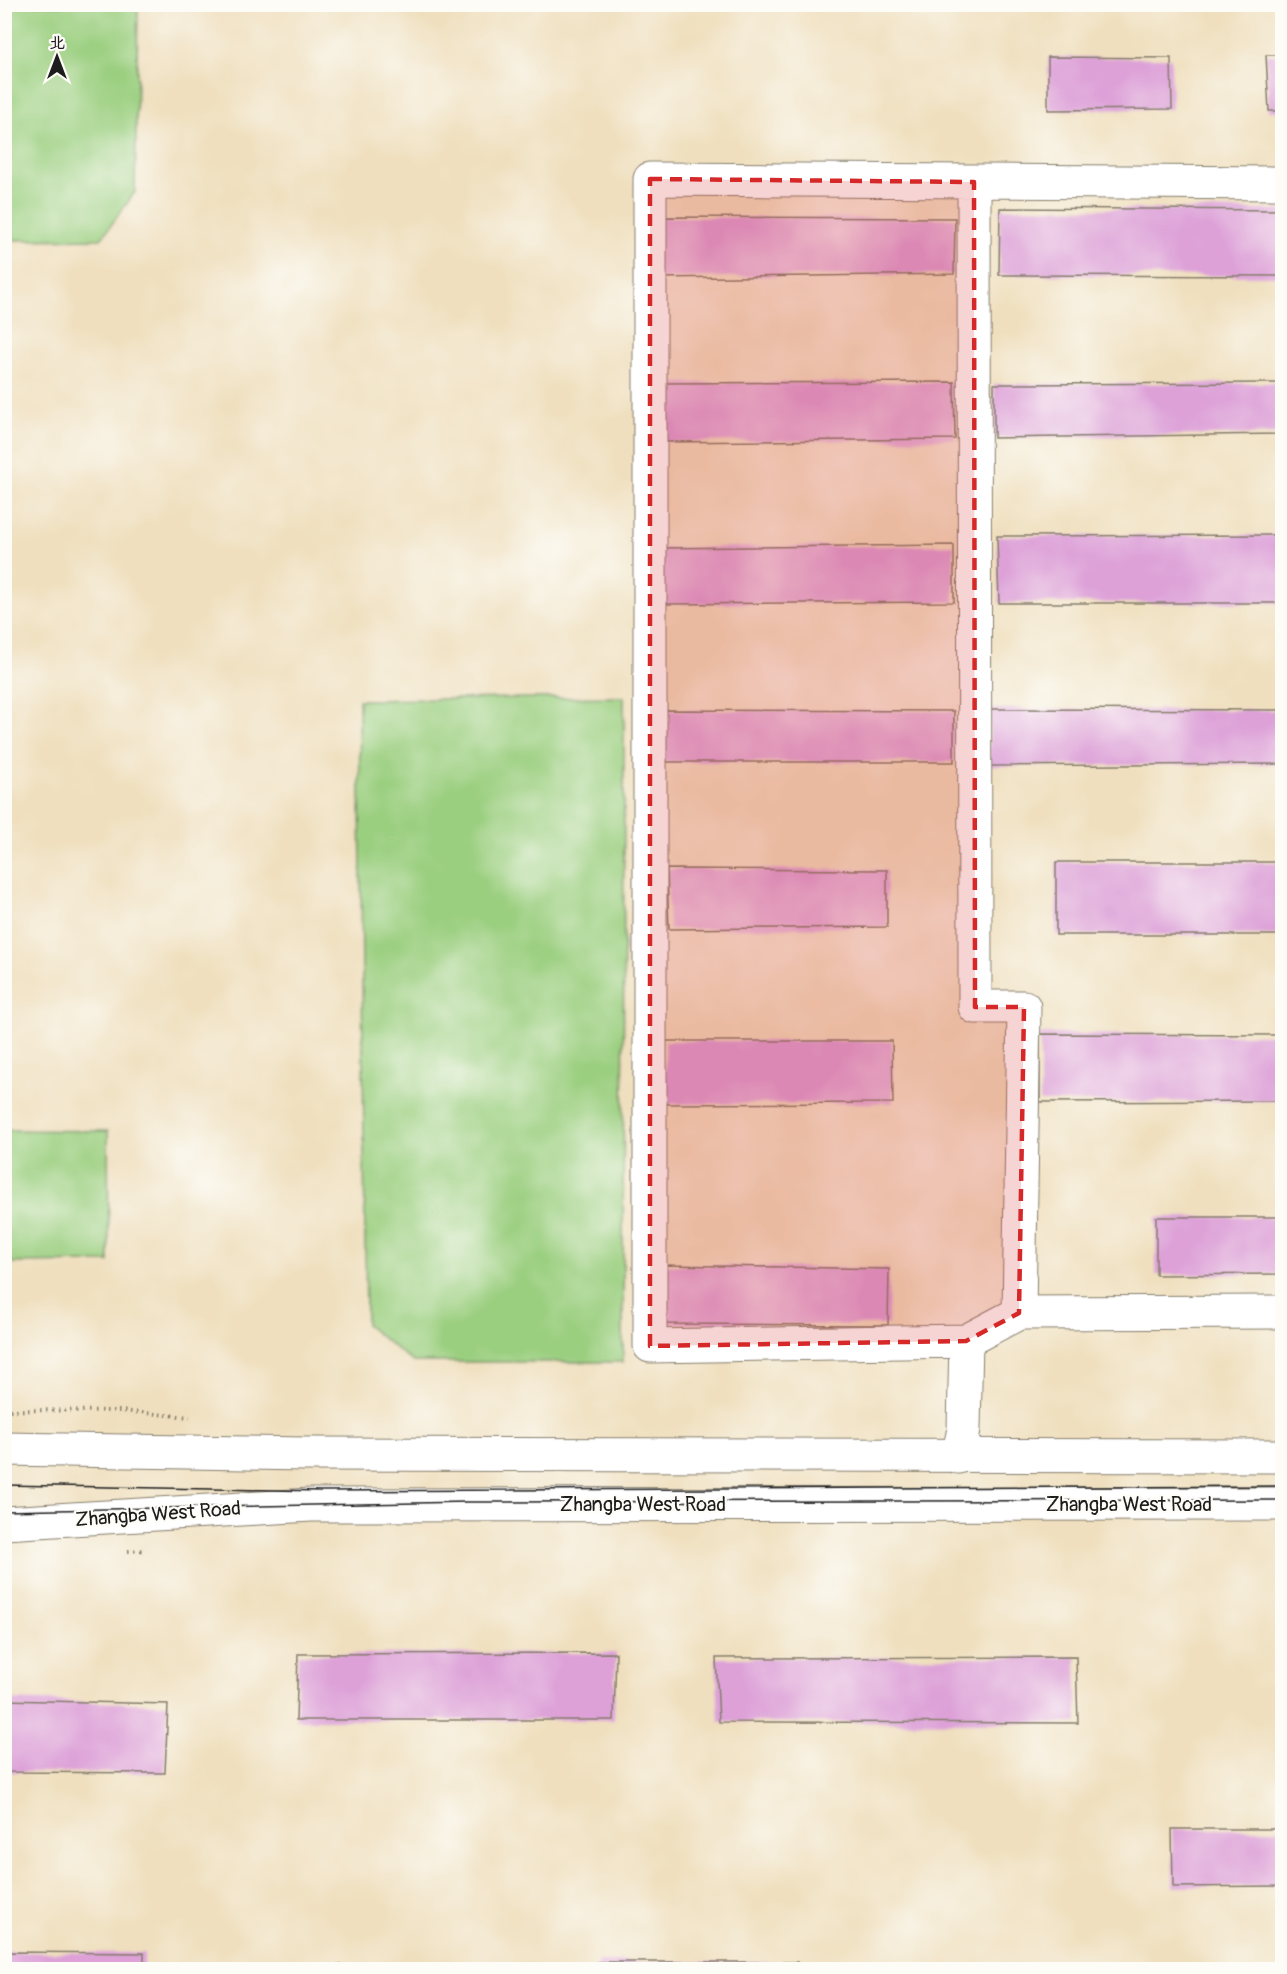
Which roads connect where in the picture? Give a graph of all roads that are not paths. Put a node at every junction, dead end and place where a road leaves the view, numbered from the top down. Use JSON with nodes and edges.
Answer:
{"nodes":[{"id":1,"x":974,"y":182,"type":"junction"},
{"id":2,"x":1282,"y":183,"type":"edge"},
{"id":3,"x":1282,"y":1312,"type":"edge"},
{"id":4,"x":1019,"y":1313,"type":"junction"},
{"id":5,"x":966,"y":1341,"type":"junction"},
{"id":6,"x":4,"y":1449,"type":"edge"},
{"id":7,"x":1282,"y":1456,"type":"edge"},
{"id":8,"x":958,"y":1457,"type":"junction"},
{"id":9,"x":1282,"y":1504,"type":"edge"},
{"id":10,"x":4,"y":1523,"type":"edge"}],
"edges":[{"from":1,"to":2,"type":"street"},
{"from":1,"to":4,"type":"street"},
{"from":1,"to":5,"type":"street"},
{"from":3,"to":4,"type":"street"},
{"from":4,"to":5,"type":"street"},
{"from":5,"to":8,"type":"street"},
{"from":6,"to":8,"type":"street"},
{"from":7,"to":8,"type":"street"},
{"from":9,"to":10,"type":"street","name":"Zhangba West Road"}]}
